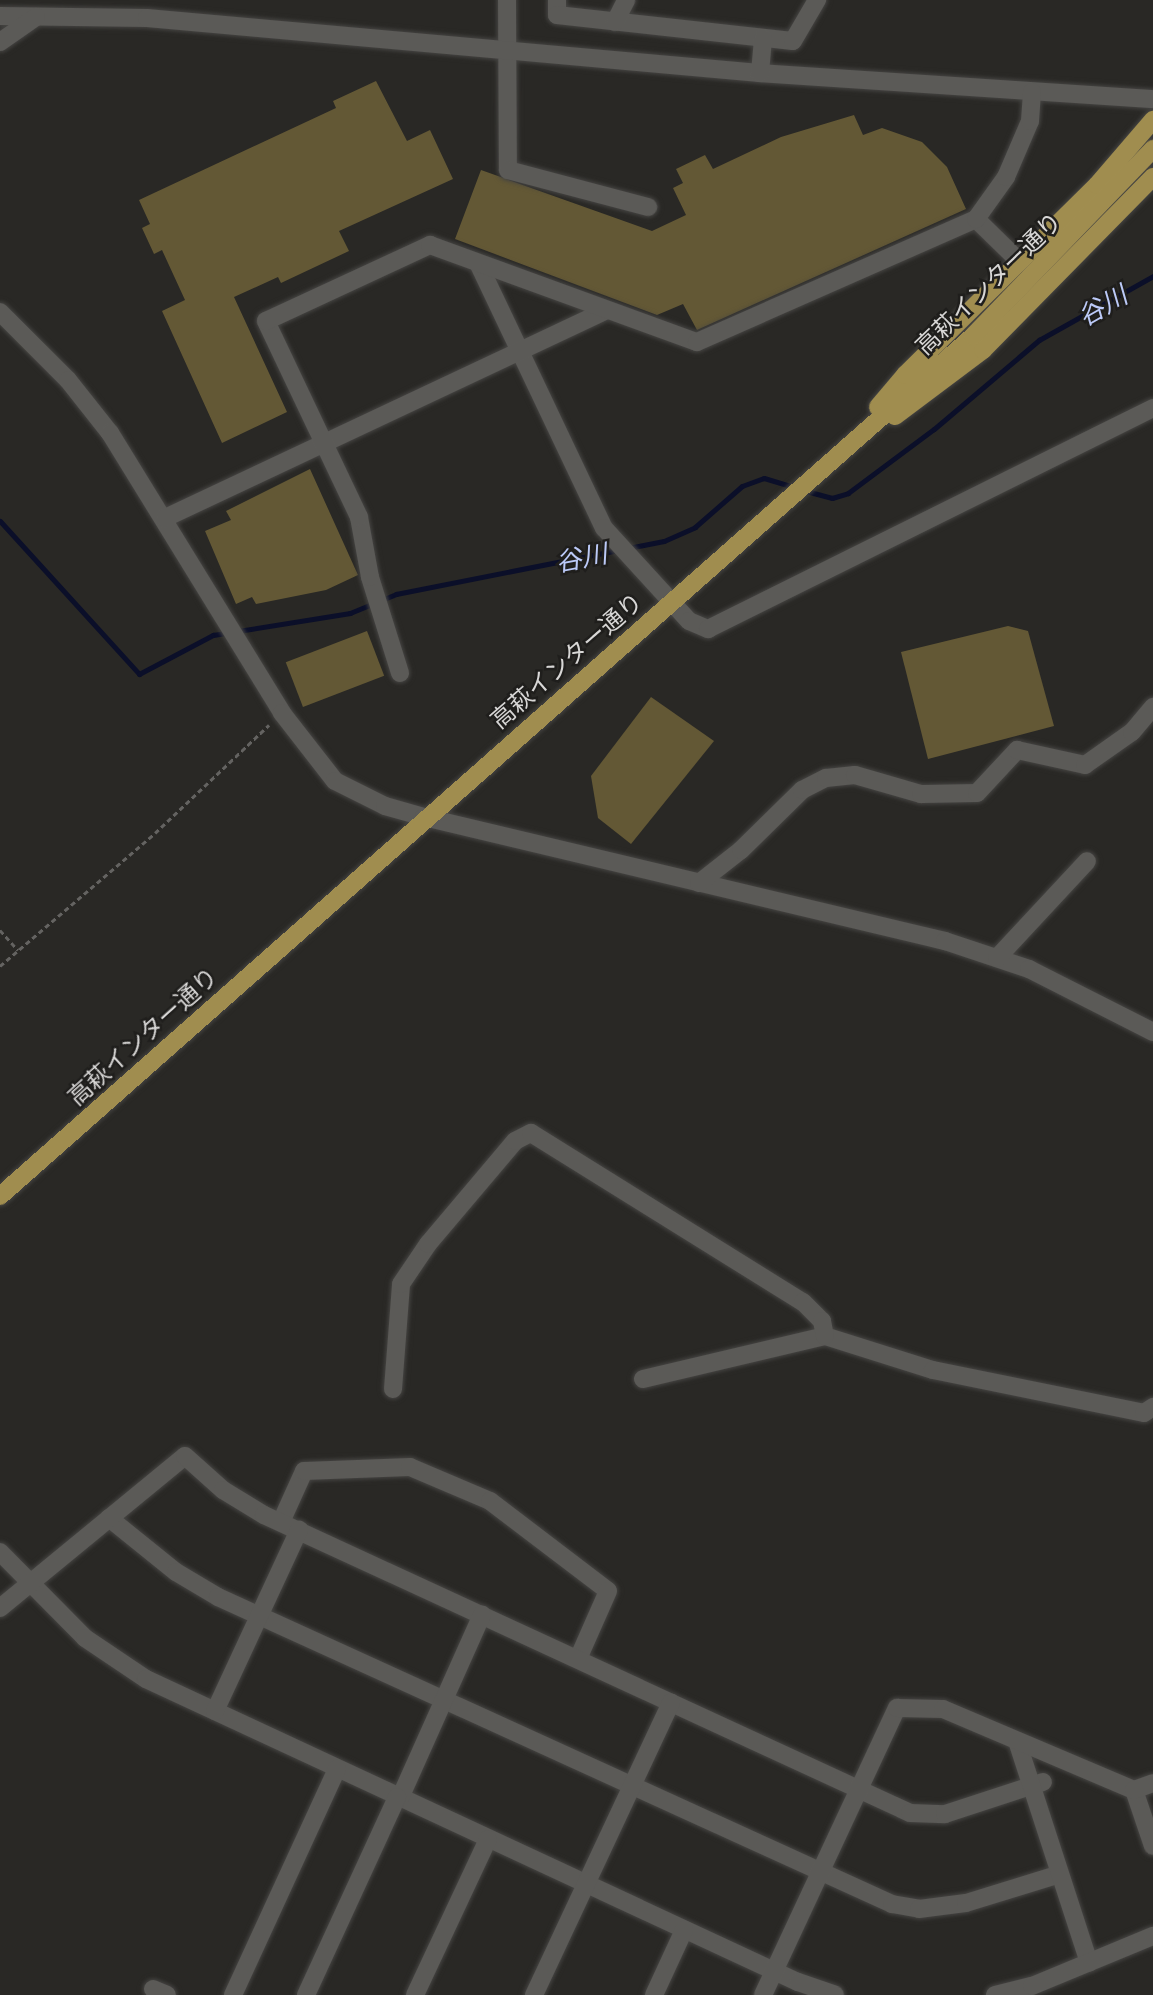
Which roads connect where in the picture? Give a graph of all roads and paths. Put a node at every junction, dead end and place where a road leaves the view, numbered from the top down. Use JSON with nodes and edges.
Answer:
{"nodes":[{"id":1,"x":507,"y":0,"type":"edge"},
{"id":2,"x":557,"y":0,"type":"edge"},
{"id":3,"x":626,"y":0,"type":"edge"},
{"id":4,"x":817,"y":0,"type":"edge"},
{"id":5,"x":0,"y":16,"type":"edge"},
{"id":6,"x":36,"y":17,"type":"junction"},
{"id":7,"x":615,"y":22,"type":"junction"},
{"id":8,"x":763,"y":38,"type":"junction"},
{"id":9,"x":0,"y":42,"type":"edge"},
{"id":10,"x":504,"y":51,"type":"junction"},
{"id":11,"x":760,"y":73,"type":"junction"},
{"id":12,"x":1032,"y":92,"type":"junction"},
{"id":13,"x":1153,"y":99,"type":"edge"},
{"id":14,"x":1153,"y":120,"type":"edge"},
{"id":15,"x":1153,"y":149,"type":"edge"},
{"id":16,"x":1153,"y":177,"type":"edge"},
{"id":17,"x":648,"y":207,"type":"dead end"},
{"id":18,"x":976,"y":219,"type":"junction"},
{"id":19,"x":1020,"y":262,"type":"junction"},
{"id":20,"x":479,"y":265,"type":"junction"},
{"id":21,"x":607,"y":310,"type":"junction"},
{"id":22,"x":0,"y":312,"type":"edge"},
{"id":23,"x":519,"y":350,"type":"junction"},
{"id":24,"x":1153,"y":408,"type":"edge"},
{"id":25,"x":326,"y":441,"type":"junction"},
{"id":26,"x":845,"y":448,"type":"junction"},
{"id":27,"x":165,"y":517,"type":"junction"},
{"id":28,"x":669,"y":601,"type":"junction"},
{"id":29,"x":400,"y":673,"type":"dead end"},
{"id":30,"x":1153,"y":707,"type":"edge"},
{"id":31,"x":282,"y":713,"type":"junction"},
{"id":32,"x":424,"y":817,"type":"junction"},
{"id":33,"x":1087,"y":861,"type":"dead end"},
{"id":34,"x":699,"y":883,"type":"junction"},
{"id":35,"x":0,"y":930,"type":"edge"},
{"id":36,"x":18,"y":950,"type":"junction"},
{"id":37,"x":997,"y":958,"type":"junction"},
{"id":38,"x":0,"y":965,"type":"edge"},
{"id":39,"x":1153,"y":1031,"type":"edge"},
{"id":40,"x":0,"y":1196,"type":"edge"},
{"id":41,"x":825,"y":1336,"type":"junction"},
{"id":42,"x":643,"y":1379,"type":"dead end"},
{"id":43,"x":393,"y":1389,"type":"dead end"},
{"id":44,"x":1153,"y":1407,"type":"edge"},
{"id":45,"x":109,"y":1518,"type":"junction"},
{"id":46,"x":281,"y":1522,"type":"junction"},
{"id":47,"x":299,"y":1530,"type":"junction"},
{"id":48,"x":0,"y":1552,"type":"edge"},
{"id":49,"x":30,"y":1584,"type":"junction"},
{"id":50,"x":0,"y":1608,"type":"edge"},
{"id":51,"x":258,"y":1615,"type":"junction"},
{"id":52,"x":482,"y":1615,"type":"junction"},
{"id":53,"x":578,"y":1660,"type":"junction"},
{"id":54,"x":444,"y":1699,"type":"junction"},
{"id":55,"x":671,"y":1703,"type":"junction"},
{"id":56,"x":215,"y":1711,"type":"junction"},
{"id":57,"x":1017,"y":1741,"type":"junction"},
{"id":58,"x":337,"y":1769,"type":"junction"},
{"id":59,"x":1153,"y":1783,"type":"edge"},
{"id":60,"x":1037,"y":1784,"type":"junction"},
{"id":61,"x":632,"y":1785,"type":"junction"},
{"id":62,"x":859,"y":1790,"type":"junction"},
{"id":63,"x":1134,"y":1790,"type":"junction"},
{"id":64,"x":398,"y":1797,"type":"junction"},
{"id":65,"x":488,"y":1839,"type":"junction"},
{"id":66,"x":1153,"y":1846,"type":"edge"},
{"id":67,"x":820,"y":1872,"type":"junction"},
{"id":68,"x":1060,"y":1874,"type":"junction"},
{"id":69,"x":586,"y":1884,"type":"junction"},
{"id":70,"x":684,"y":1930,"type":"junction"},
{"id":71,"x":1153,"y":1936,"type":"edge"},
{"id":72,"x":1088,"y":1963,"type":"junction"},
{"id":73,"x":774,"y":1971,"type":"junction"},
{"id":74,"x":233,"y":1995,"type":"edge"},
{"id":75,"x":306,"y":1995,"type":"edge"},
{"id":76,"x":415,"y":1995,"type":"edge"},
{"id":77,"x":534,"y":1995,"type":"edge"},
{"id":78,"x":654,"y":1995,"type":"edge"},
{"id":79,"x":763,"y":1995,"type":"edge"},
{"id":80,"x":835,"y":1995,"type":"edge"},
{"id":81,"x":995,"y":1995,"type":"edge"}],
"edges":[{"from":1,"to":10,"type":"street"},
{"from":2,"to":7,"type":"street"},
{"from":3,"to":7,"type":"street"},
{"from":4,"to":8,"type":"street"},
{"from":5,"to":6,"type":"street"},
{"from":6,"to":9,"type":"street"},
{"from":6,"to":10,"type":"street"},
{"from":7,"to":8,"type":"street"},
{"from":8,"to":11,"type":"street"},
{"from":10,"to":11,"type":"street"},
{"from":10,"to":17,"type":"street"},
{"from":11,"to":12,"type":"street"},
{"from":12,"to":13,"type":"street"},
{"from":12,"to":18,"type":"street"},
{"from":14,"to":19,"type":"main road"},
{"from":15,"to":26,"type":"main road","name":"高萩インター通り"},
{"from":16,"to":26,"type":"main road"},
{"from":18,"to":19,"type":"street"},
{"from":18,"to":21,"type":"street"},
{"from":19,"to":26,"type":"main road"},
{"from":20,"to":21,"type":"street"},
{"from":20,"to":23,"type":"street"},
{"from":20,"to":25,"type":"street"},
{"from":21,"to":23,"type":"street"},
{"from":22,"to":27,"type":"street"},
{"from":23,"to":25,"type":"street"},
{"from":23,"to":28,"type":"street"},
{"from":24,"to":28,"type":"street"},
{"from":25,"to":27,"type":"street"},
{"from":25,"to":29,"type":"street"},
{"from":26,"to":28,"type":"main road","name":"高萩インター通り"},
{"from":27,"to":31,"type":"street"},
{"from":28,"to":32,"type":"main road","name":"高萩インター通り"},
{"from":30,"to":34,"type":"street"},
{"from":31,"to":32,"type":"street"},
{"from":31,"to":36,"type":"path"},
{"from":32,"to":34,"type":"street"},
{"from":32,"to":40,"type":"main road","name":"高萩インター通り"},
{"from":33,"to":37,"type":"street"},
{"from":34,"to":37,"type":"street"},
{"from":35,"to":36,"type":"path"},
{"from":36,"to":38,"type":"path"},
{"from":37,"to":39,"type":"street"},
{"from":41,"to":42,"type":"street"},
{"from":41,"to":43,"type":"street"},
{"from":41,"to":44,"type":"street"},
{"from":45,"to":46,"type":"street"},
{"from":45,"to":49,"type":"street"},
{"from":45,"to":51,"type":"street"},
{"from":46,"to":47,"type":"street"},
{"from":46,"to":53,"type":"street"},
{"from":47,"to":51,"type":"street"},
{"from":47,"to":52,"type":"street"},
{"from":48,"to":49,"type":"street"},
{"from":49,"to":50,"type":"street"},
{"from":49,"to":56,"type":"street"},
{"from":51,"to":54,"type":"street"},
{"from":51,"to":56,"type":"street"},
{"from":52,"to":53,"type":"street"},
{"from":52,"to":54,"type":"street"},
{"from":53,"to":55,"type":"street"},
{"from":54,"to":61,"type":"street"},
{"from":54,"to":64,"type":"street"},
{"from":55,"to":61,"type":"street"},
{"from":55,"to":62,"type":"street"},
{"from":56,"to":58,"type":"street"},
{"from":57,"to":60,"type":"street"},
{"from":57,"to":62,"type":"street"},
{"from":57,"to":63,"type":"street"},
{"from":58,"to":64,"type":"street"},
{"from":58,"to":74,"type":"street"},
{"from":59,"to":63,"type":"street"},
{"from":60,"to":62,"type":"street"},
{"from":60,"to":68,"type":"street"},
{"from":61,"to":67,"type":"street"},
{"from":61,"to":69,"type":"street"},
{"from":62,"to":67,"type":"street"},
{"from":63,"to":66,"type":"street"},
{"from":64,"to":65,"type":"street"},
{"from":64,"to":75,"type":"street"},
{"from":65,"to":69,"type":"street"},
{"from":65,"to":76,"type":"street"},
{"from":67,"to":68,"type":"street"},
{"from":67,"to":73,"type":"street"},
{"from":68,"to":72,"type":"street"},
{"from":69,"to":70,"type":"street"},
{"from":69,"to":77,"type":"street"},
{"from":70,"to":73,"type":"street"},
{"from":70,"to":78,"type":"street"},
{"from":71,"to":72,"type":"street"},
{"from":72,"to":81,"type":"street"},
{"from":73,"to":79,"type":"street"},
{"from":73,"to":80,"type":"street"}]}
